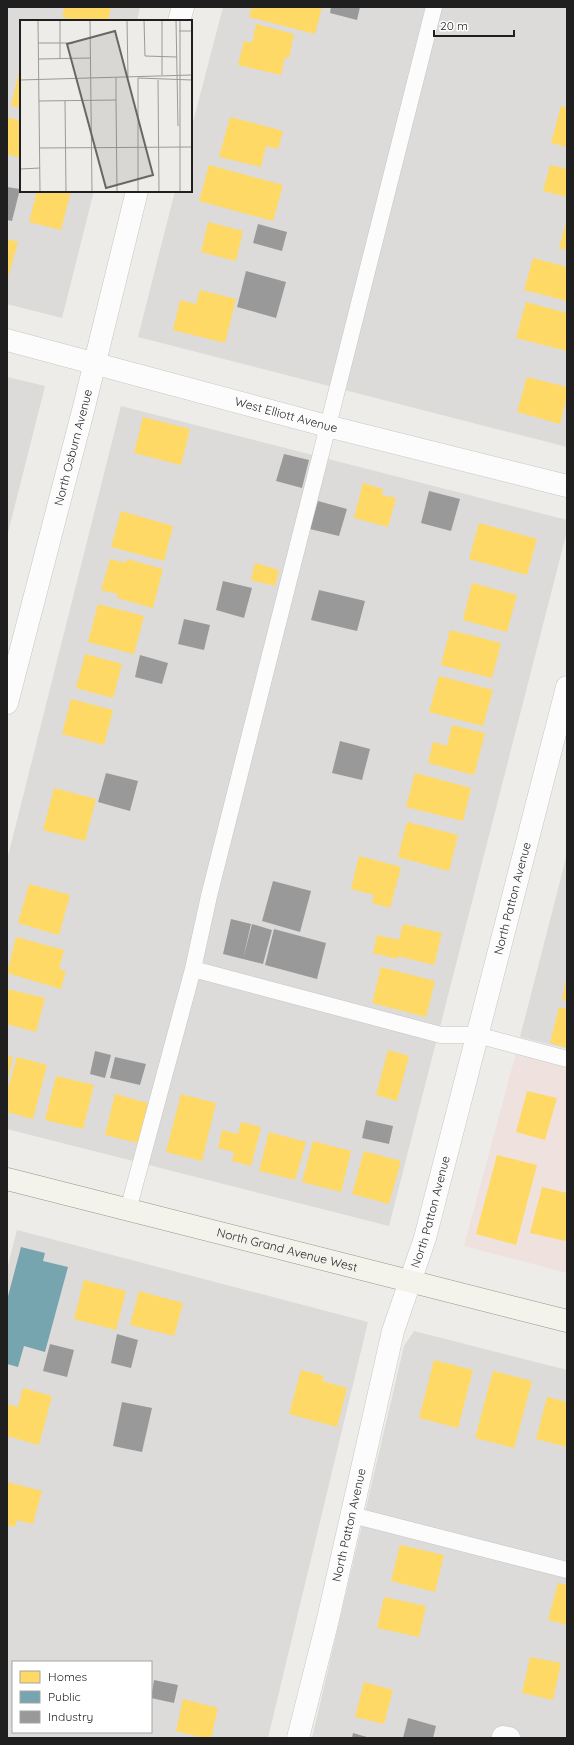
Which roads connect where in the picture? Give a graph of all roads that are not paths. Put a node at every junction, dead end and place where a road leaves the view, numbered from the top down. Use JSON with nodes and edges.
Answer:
{"nodes":[{"id":1,"x":183,"y":7,"type":"edge"},
{"id":2,"x":434,"y":7,"type":"edge"},
{"id":3,"x":179,"y":20,"type":"edge"},
{"id":4,"x":137,"y":192,"type":"edge"},
{"id":5,"x":7,"y":340,"type":"edge"},
{"id":6,"x":95,"y":363,"type":"junction"},
{"id":7,"x":327,"y":426,"type":"junction"},
{"id":8,"x":567,"y":486,"type":"edge"},
{"id":9,"x":567,"y":687,"type":"edge"},
{"id":10,"x":7,"y":703,"type":"edge"},
{"id":11,"x":193,"y":969,"type":"junction"},
{"id":12,"x":476,"y":1034,"type":"junction"},
{"id":13,"x":567,"y":1059,"type":"edge"},
{"id":14,"x":7,"y":1179,"type":"edge"},
{"id":15,"x":128,"y":1210,"type":"junction"},
{"id":16,"x":409,"y":1281,"type":"junction"},
{"id":17,"x":567,"y":1321,"type":"edge"},
{"id":18,"x":352,"y":1515,"type":"junction"},
{"id":19,"x":567,"y":1570,"type":"edge"},
{"id":20,"x":298,"y":1738,"type":"edge"}],
"edges":[{"from":1,"to":3,"type":"street"},
{"from":2,"to":7,"type":"lane"},
{"from":4,"to":6,"type":"street","name":"North Osburn Avenue"},
{"from":5,"to":6,"type":"street","name":"West Elliott Avenue"},
{"from":6,"to":7,"type":"street","name":"West Elliott Avenue"},
{"from":6,"to":10,"type":"street","name":"North Osburn Avenue"},
{"from":7,"to":8,"type":"street","name":"West Elliott Avenue"},
{"from":7,"to":11,"type":"lane"},
{"from":9,"to":12,"type":"street","name":"North Patton Avenue"},
{"from":11,"to":12,"type":"lane"},
{"from":11,"to":15,"type":"lane"},
{"from":12,"to":13,"type":"lane"},
{"from":12,"to":16,"type":"street","name":"North Patton Avenue"},
{"from":14,"to":15,"type":"main road","name":"North Grand Avenue West"},
{"from":15,"to":16,"type":"main road","name":"North Grand Avenue West"},
{"from":16,"to":17,"type":"main road","name":"North Grand Avenue West"},
{"from":16,"to":18,"type":"street","name":"North Patton Avenue"},
{"from":18,"to":19,"type":"lane"},
{"from":18,"to":20,"type":"street","name":"North Patton Avenue"}]}
